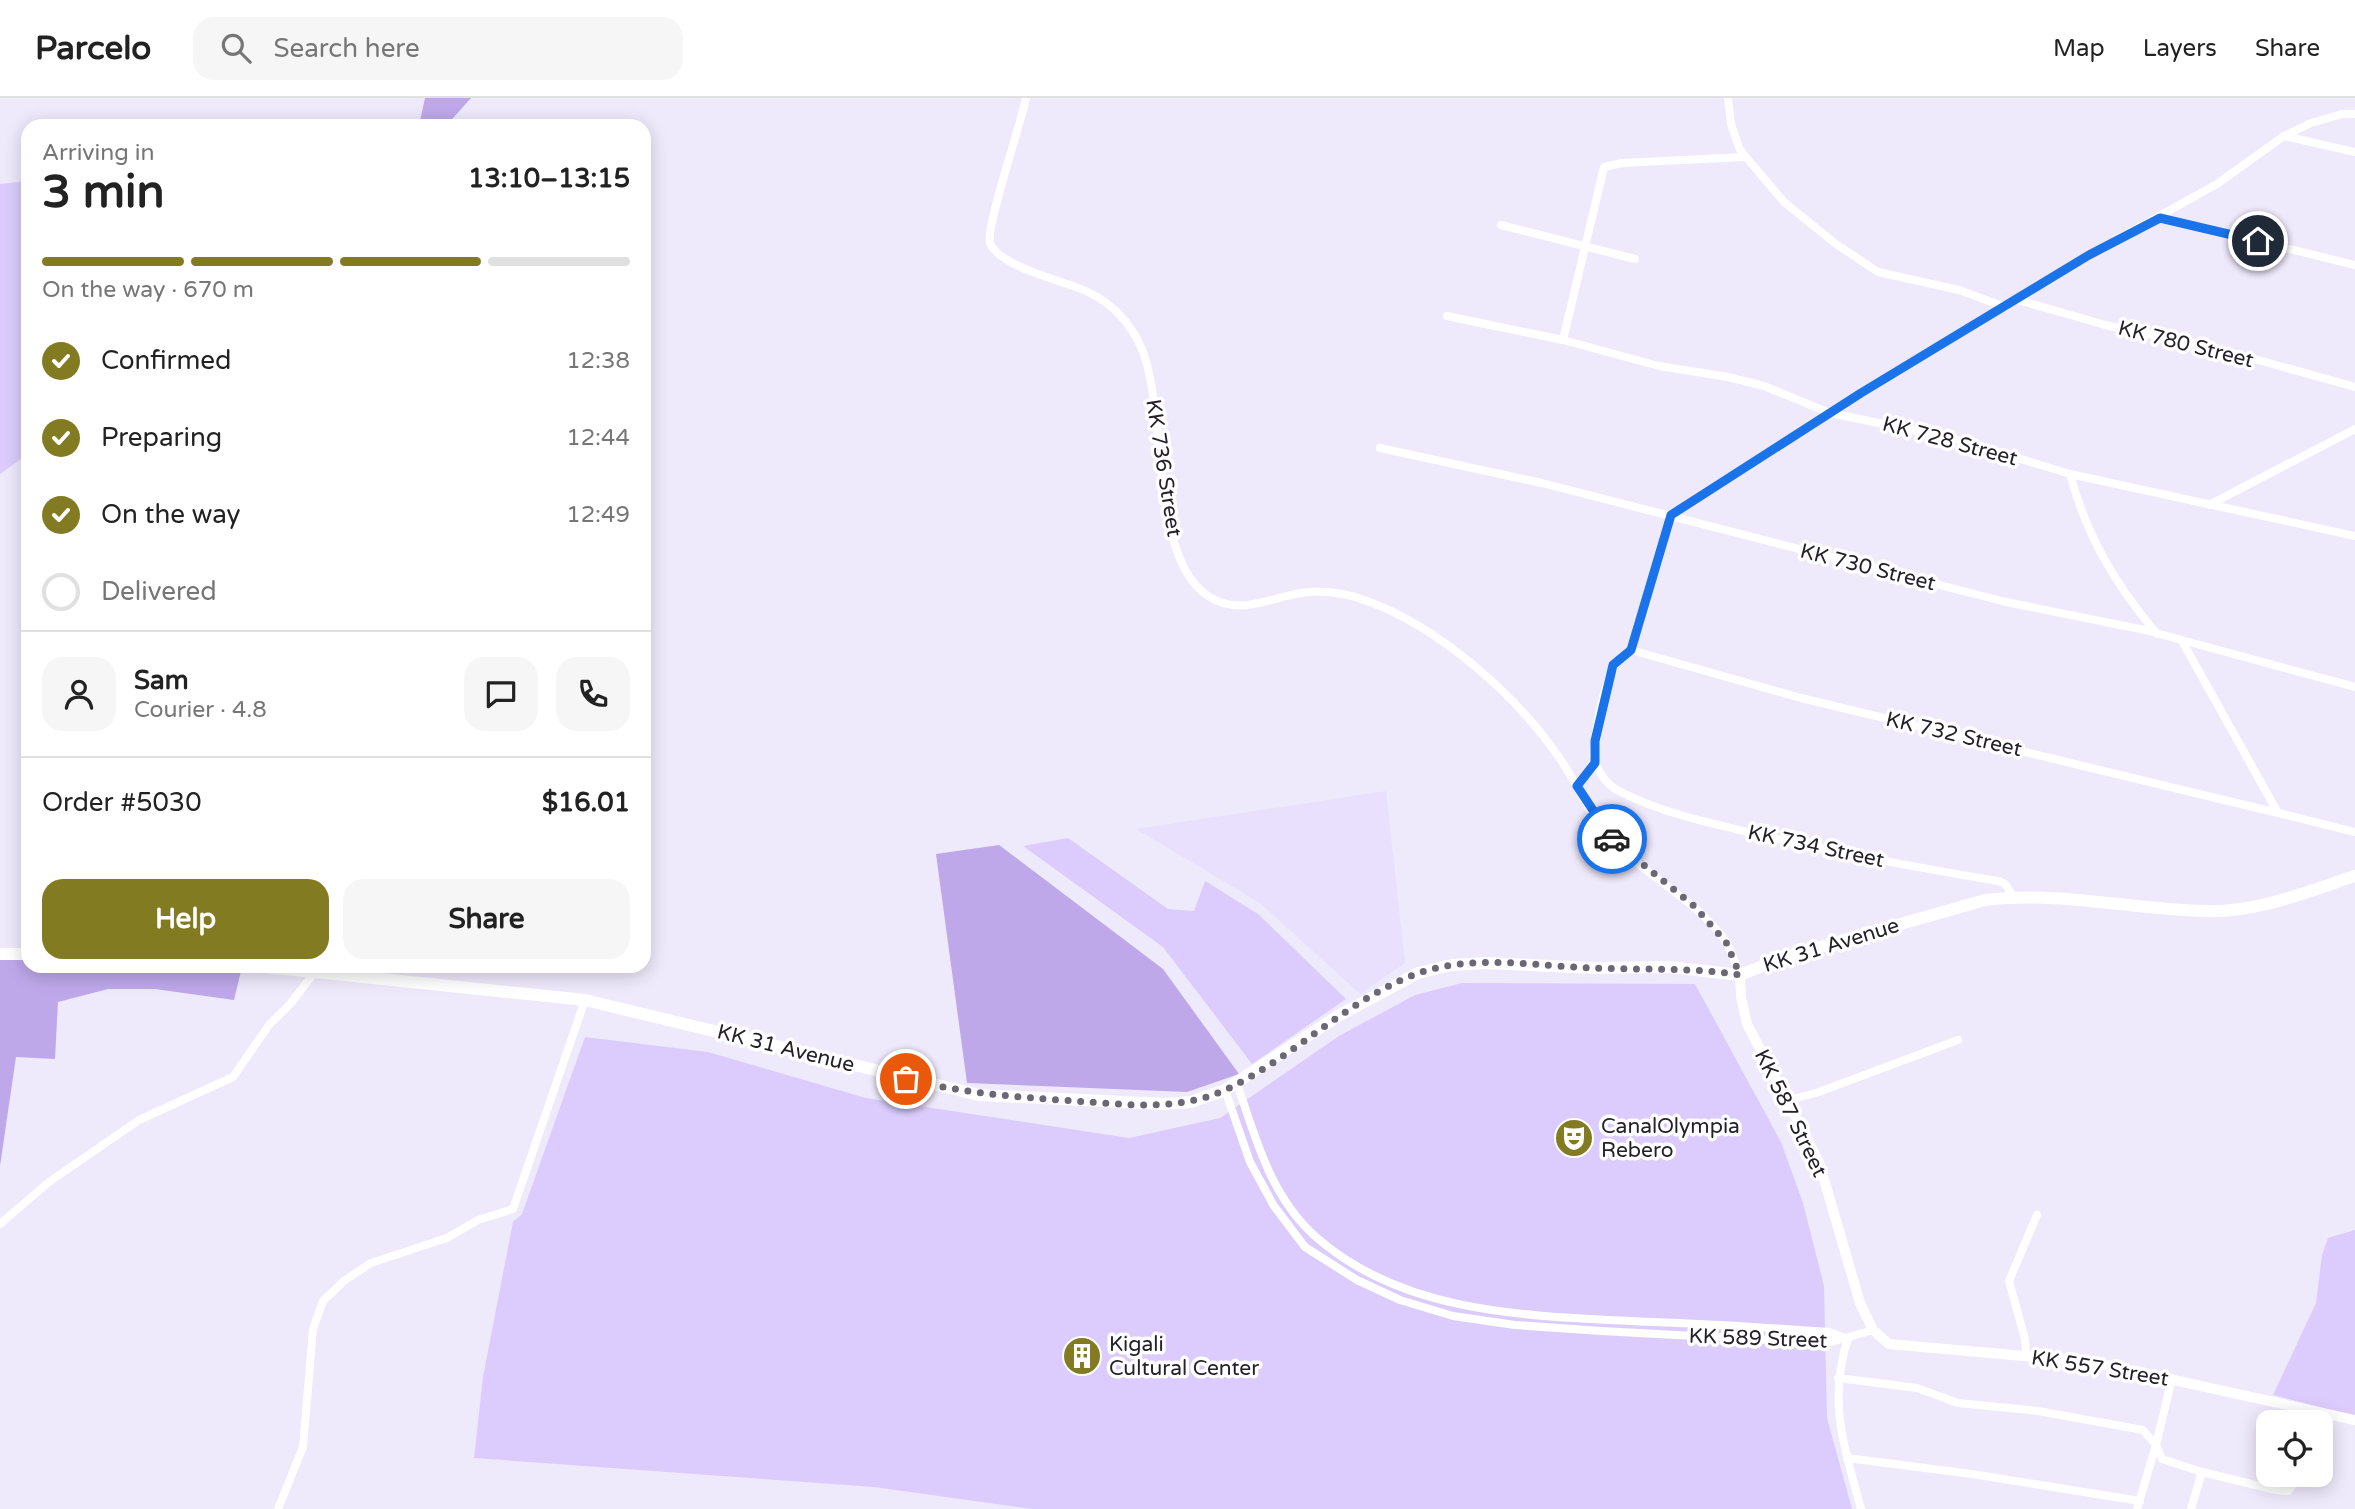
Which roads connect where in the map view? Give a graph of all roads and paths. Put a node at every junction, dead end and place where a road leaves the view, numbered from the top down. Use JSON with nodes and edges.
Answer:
{"nodes":[{"id":1,"x":1026,"y":98,"type":"edge"},
{"id":2,"x":1728,"y":98,"type":"edge"},
{"id":3,"x":2355,"y":114,"type":"edge"},
{"id":4,"x":2284,"y":135,"type":"junction"},
{"id":5,"x":2355,"y":152,"type":"edge"},
{"id":6,"x":1745,"y":156,"type":"junction"},
{"id":7,"x":2160,"y":218,"type":"junction"},
{"id":8,"x":1501,"y":225,"type":"dead end"},
{"id":9,"x":1587,"y":244,"type":"junction"},
{"id":10,"x":1635,"y":259,"type":"dead end"},
{"id":11,"x":2355,"y":265,"type":"edge"},
{"id":12,"x":2018,"y":300,"type":"junction"},
{"id":13,"x":2005,"y":307,"type":"junction"},
{"id":14,"x":1447,"y":316,"type":"dead end"},
{"id":15,"x":1563,"y":340,"type":"junction"},
{"id":16,"x":2355,"y":387,"type":"edge"},
{"id":17,"x":1830,"y":413,"type":"junction"},
{"id":18,"x":2355,"y":429,"type":"edge"},
{"id":19,"x":1380,"y":448,"type":"dead end"},
{"id":20,"x":2070,"y":474,"type":"junction"},
{"id":21,"x":2209,"y":505,"type":"junction"},
{"id":22,"x":1671,"y":515,"type":"junction"},
{"id":23,"x":2355,"y":536,"type":"edge"},
{"id":24,"x":2157,"y":634,"type":"junction"},
{"id":25,"x":2182,"y":641,"type":"junction"},
{"id":26,"x":1631,"y":650,"type":"junction"},
{"id":27,"x":2355,"y":687,"type":"edge"},
{"id":28,"x":1595,"y":763,"type":"junction"},
{"id":29,"x":1577,"y":786,"type":"junction"},
{"id":30,"x":2278,"y":813,"type":"junction"},
{"id":31,"x":2355,"y":832,"type":"edge"},
{"id":32,"x":2355,"y":876,"type":"edge"},
{"id":33,"x":2013,"y":896,"type":"junction"},
{"id":34,"x":0,"y":954,"type":"edge"},
{"id":35,"x":21,"y":954,"type":"edge"},
{"id":36,"x":313,"y":973,"type":"edge"},
{"id":37,"x":324,"y":973,"type":"edge"},
{"id":38,"x":1740,"y":975,"type":"junction"},
{"id":39,"x":585,"y":1000,"type":"junction"},
{"id":40,"x":1958,"y":1040,"type":"dead end"},
{"id":41,"x":1231,"y":1086,"type":"junction"},
{"id":42,"x":1785,"y":1101,"type":"junction"},
{"id":43,"x":2037,"y":1215,"type":"dead end"},
{"id":44,"x":0,"y":1224,"type":"edge"},
{"id":45,"x":1873,"y":1330,"type":"junction"},
{"id":46,"x":1848,"y":1339,"type":"junction"},
{"id":47,"x":2026,"y":1356,"type":"junction"},
{"id":48,"x":1838,"y":1378,"type":"junction"},
{"id":49,"x":2172,"y":1378,"type":"junction"},
{"id":50,"x":2308,"y":1410,"type":"edge"},
{"id":51,"x":2333,"y":1415,"type":"edge"},
{"id":52,"x":2355,"y":1420,"type":"edge"},
{"id":53,"x":2156,"y":1445,"type":"junction"},
{"id":54,"x":1847,"y":1458,"type":"junction"},
{"id":55,"x":2202,"y":1472,"type":"junction"},
{"id":56,"x":2256,"y":1484,"type":"edge"},
{"id":57,"x":2270,"y":1487,"type":"edge"},
{"id":58,"x":2291,"y":1487,"type":"edge"},
{"id":59,"x":2139,"y":1505,"type":"edge"},
{"id":60,"x":278,"y":1509,"type":"edge"},
{"id":61,"x":1861,"y":1509,"type":"edge"},
{"id":62,"x":2191,"y":1509,"type":"edge"}],
"edges":[{"from":1,"to":29,"type":"street","name":"KK 736 Street"},
{"from":2,"to":6,"type":"street"},
{"from":3,"to":4,"type":"street"},
{"from":4,"to":5,"type":"street"},
{"from":4,"to":7,"type":"street"},
{"from":6,"to":9,"type":"street"},
{"from":6,"to":13,"type":"street"},
{"from":7,"to":11,"type":"street"},
{"from":7,"to":12,"type":"street"},
{"from":8,"to":9,"type":"street"},
{"from":9,"to":10,"type":"street"},
{"from":9,"to":15,"type":"street"},
{"from":12,"to":13,"type":"street"},
{"from":12,"to":16,"type":"street","name":"KK 780 Street"},
{"from":13,"to":17,"type":"street"},
{"from":14,"to":15,"type":"street","name":"KK 728 Street"},
{"from":15,"to":17,"type":"street","name":"KK 728 Street"},
{"from":17,"to":20,"type":"street","name":"KK 728 Street"},
{"from":17,"to":22,"type":"street"},
{"from":18,"to":21,"type":"street"},
{"from":19,"to":22,"type":"street","name":"KK 730 Street"},
{"from":20,"to":21,"type":"street","name":"KK 728 Street"},
{"from":20,"to":24,"type":"street"},
{"from":21,"to":23,"type":"street","name":"KK 728 Street"},
{"from":22,"to":24,"type":"street","name":"KK 730 Street"},
{"from":22,"to":26,"type":"street"},
{"from":24,"to":25,"type":"street","name":"KK 730 Street"},
{"from":25,"to":27,"type":"street","name":"KK 730 Street"},
{"from":25,"to":30,"type":"street"},
{"from":26,"to":28,"type":"street"},
{"from":26,"to":30,"type":"street","name":"KK 732 Street"},
{"from":28,"to":29,"type":"street"},
{"from":28,"to":33,"type":"street","name":"KK 734 Street"},
{"from":29,"to":38,"type":"street","name":"KK 736 Street"},
{"from":30,"to":31,"type":"street","name":"KK 732 Street"},
{"from":32,"to":33,"type":"main road","name":"KK 31 Avenue"},
{"from":33,"to":38,"type":"main road","name":"KK 31 Avenue"},
{"from":34,"to":35,"type":"main road"},
{"from":36,"to":44,"type":"street"},
{"from":37,"to":39,"type":"main road","name":"KK 31 Avenue"},
{"from":38,"to":41,"type":"main road","name":"KK 31 Avenue"},
{"from":38,"to":42,"type":"street","name":"KK 587 Street"},
{"from":39,"to":41,"type":"main road","name":"KK 31 Avenue"},
{"from":39,"to":60,"type":"street"},
{"from":40,"to":42,"type":"street"},
{"from":41,"to":46,"type":"street","name":"KK 589 Street"},
{"from":41,"to":46,"type":"street","name":"KK 589 Street"},
{"from":42,"to":45,"type":"street","name":"KK 587 Street"},
{"from":43,"to":47,"type":"street"},
{"from":45,"to":46,"type":"street"},
{"from":45,"to":47,"type":"street","name":"KK 557 Street"},
{"from":46,"to":48,"type":"street"},
{"from":47,"to":49,"type":"street","name":"KK 557 Street"},
{"from":48,"to":53,"type":"street"},
{"from":48,"to":54,"type":"street"},
{"from":49,"to":50,"type":"street","name":"KK 557 Street"},
{"from":49,"to":53,"type":"street"},
{"from":51,"to":52,"type":"street","name":"KK 557 Street"},
{"from":53,"to":55,"type":"street"},
{"from":53,"to":59,"type":"street"},
{"from":54,"to":59,"type":"street"},
{"from":54,"to":61,"type":"street"},
{"from":55,"to":56,"type":"street"},
{"from":55,"to":62,"type":"street"},
{"from":57,"to":58,"type":"street"}]}
